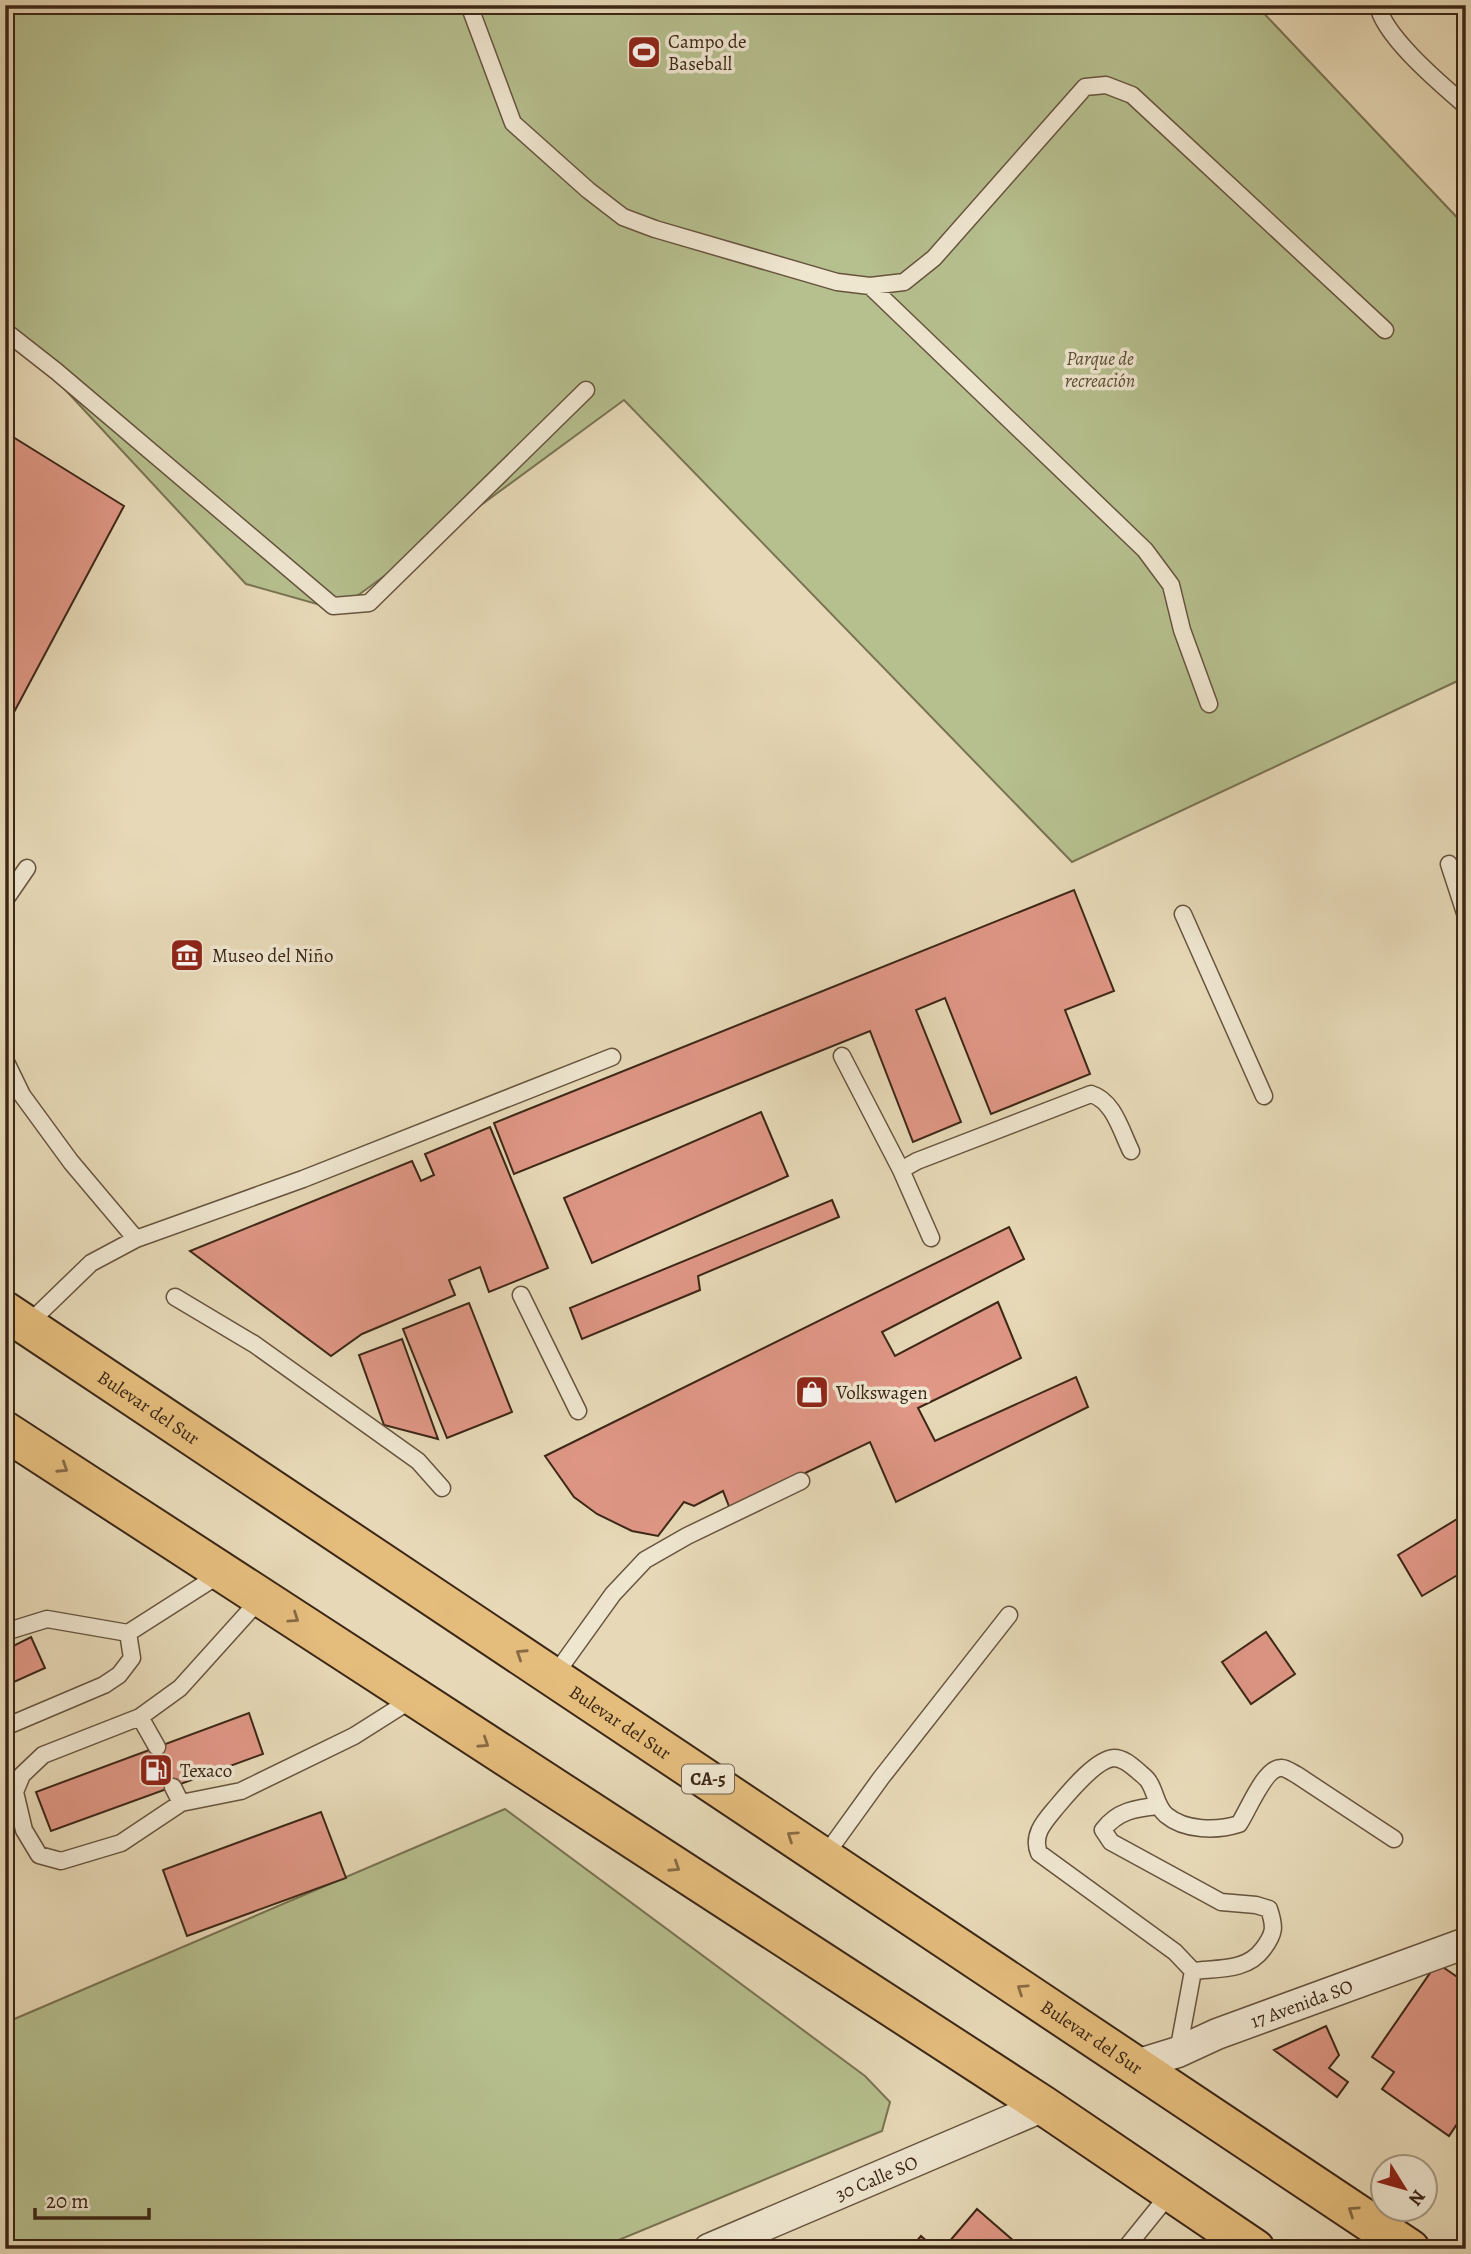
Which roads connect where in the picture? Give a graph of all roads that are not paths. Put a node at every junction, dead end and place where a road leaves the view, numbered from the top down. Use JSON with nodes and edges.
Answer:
{"nodes":[{"id":1,"x":469,"y":5,"type":"edge"},
{"id":2,"x":1378,"y":5,"type":"edge"},
{"id":3,"x":1466,"y":106,"type":"edge"},
{"id":4,"x":870,"y":286,"type":"junction"},
{"id":5,"x":1385,"y":330,"type":"dead end"},
{"id":6,"x":5,"y":331,"type":"edge"},
{"id":7,"x":586,"y":390,"type":"dead end"},
{"id":8,"x":1209,"y":704,"type":"dead end"},
{"id":9,"x":1449,"y":864,"type":"dead end"},
{"id":10,"x":27,"y":868,"type":"dead end"},
{"id":11,"x":5,"y":900,"type":"edge"},
{"id":12,"x":1183,"y":914,"type":"dead end"},
{"id":13,"x":1466,"y":916,"type":"edge"},
{"id":14,"x":842,"y":1056,"type":"dead end"},
{"id":15,"x":612,"y":1057,"type":"dead end"},
{"id":16,"x":5,"y":1059,"type":"edge"},
{"id":17,"x":1264,"y":1096,"type":"dead end"},
{"id":18,"x":1131,"y":1151,"type":"dead end"},
{"id":19,"x":901,"y":1170,"type":"junction"},
{"id":20,"x":931,"y":1238,"type":"dead end"},
{"id":21,"x":136,"y":1240,"type":"junction"},
{"id":22,"x":521,"y":1295,"type":"dead end"},
{"id":23,"x":175,"y":1297,"type":"dead end"},
{"id":24,"x":16,"y":1318,"type":"edge"},
{"id":25,"x":579,"y":1411,"type":"dead end"},
{"id":26,"x":5,"y":1431,"type":"edge"},
{"id":27,"x":801,"y":1482,"type":"dead end"},
{"id":28,"x":442,"y":1488,"type":"dead end"},
{"id":29,"x":224,"y":1572,"type":"junction"},
{"id":30,"x":262,"y":1597,"type":"junction"},
{"id":31,"x":1009,"y":1615,"type":"dead end"},
{"id":32,"x":5,"y":1632,"type":"edge"},
{"id":33,"x":128,"y":1633,"type":"junction"},
{"id":34,"x":554,"y":1676,"type":"junction"},
{"id":35,"x":414,"y":1698,"type":"junction"},
{"id":36,"x":140,"y":1717,"type":"junction"},
{"id":37,"x":5,"y":1727,"type":"edge"},
{"id":38,"x":157,"y":1747,"type":"dead end"},
{"id":39,"x":173,"y":1787,"type":"dead end"},
{"id":40,"x":181,"y":1803,"type":"junction"},
{"id":41,"x":1158,"y":1806,"type":"junction"},
{"id":42,"x":1394,"y":1839,"type":"dead end"},
{"id":43,"x":824,"y":1857,"type":"junction"},
{"id":44,"x":1466,"y":1943,"type":"edge"},
{"id":45,"x":1193,"y":1971,"type":"junction"},
{"id":46,"x":1178,"y":2052,"type":"junction"},
{"id":47,"x":1136,"y":2065,"type":"junction"},
{"id":48,"x":1044,"y":2106,"type":"junction"},
{"id":49,"x":1171,"y":2192,"type":"junction"},
{"id":50,"x":721,"y":2247,"type":"edge"},
{"id":51,"x":1125,"y":2249,"type":"edge"},
{"id":52,"x":1255,"y":2249,"type":"edge"},
{"id":53,"x":1410,"y":2249,"type":"edge"}],
"edges":[{"from":1,"to":4,"type":"lane"},
{"from":2,"to":3,"type":"lane"},
{"from":4,"to":5,"type":"lane"},
{"from":4,"to":8,"type":"lane"},
{"from":6,"to":7,"type":"lane"},
{"from":9,"to":13,"type":"lane"},
{"from":10,"to":11,"type":"lane"},
{"from":12,"to":17,"type":"lane"},
{"from":14,"to":19,"type":"lane"},
{"from":15,"to":21,"type":"lane"},
{"from":16,"to":21,"type":"lane"},
{"from":18,"to":19,"type":"lane"},
{"from":19,"to":20,"type":"lane"},
{"from":21,"to":24,"type":"lane"},
{"from":22,"to":25,"type":"lane"},
{"from":23,"to":28,"type":"lane"},
{"from":34,"to":24,"type":"highway","name":"Bulevar del Sur","number":"CA-5","one_way":true},
{"from":26,"to":29,"type":"highway","one_way":true},
{"from":27,"to":34,"type":"lane"},
{"from":29,"to":30,"type":"highway"},
{"from":29,"to":33,"type":"lane"},
{"from":30,"to":35,"type":"highway","one_way":true},
{"from":30,"to":36,"type":"lane"},
{"from":31,"to":43,"type":"lane"},
{"from":32,"to":33,"type":"lane"},
{"from":33,"to":37,"type":"lane"},
{"from":43,"to":34,"type":"highway","name":"Bulevar del Sur","number":"CA-5","one_way":true},
{"from":35,"to":40,"type":"lane"},
{"from":35,"to":48,"type":"highway","one_way":true},
{"from":36,"to":38,"type":"lane"},
{"from":36,"to":40,"type":"lane"},
{"from":39,"to":40,"type":"lane"},
{"from":41,"to":42,"type":"lane"},
{"from":41,"to":45,"type":"lane"},
{"from":41,"to":45,"type":"lane"},
{"from":47,"to":43,"type":"highway","name":"Bulevar del Sur","number":"CA-5","one_way":true},
{"from":44,"to":46,"type":"street","name":"17 Avenida SO"},
{"from":45,"to":46,"type":"lane"},
{"from":46,"to":47,"type":"street","name":"17 Avenida SO"},
{"from":53,"to":47,"type":"highway","name":"Bulevar del Sur","number":"CA-5","one_way":true},
{"from":48,"to":49,"type":"highway"},
{"from":48,"to":50,"type":"street","name":"30 Calle SO"},
{"from":49,"to":51,"type":"lane"},
{"from":49,"to":52,"type":"highway"}]}
